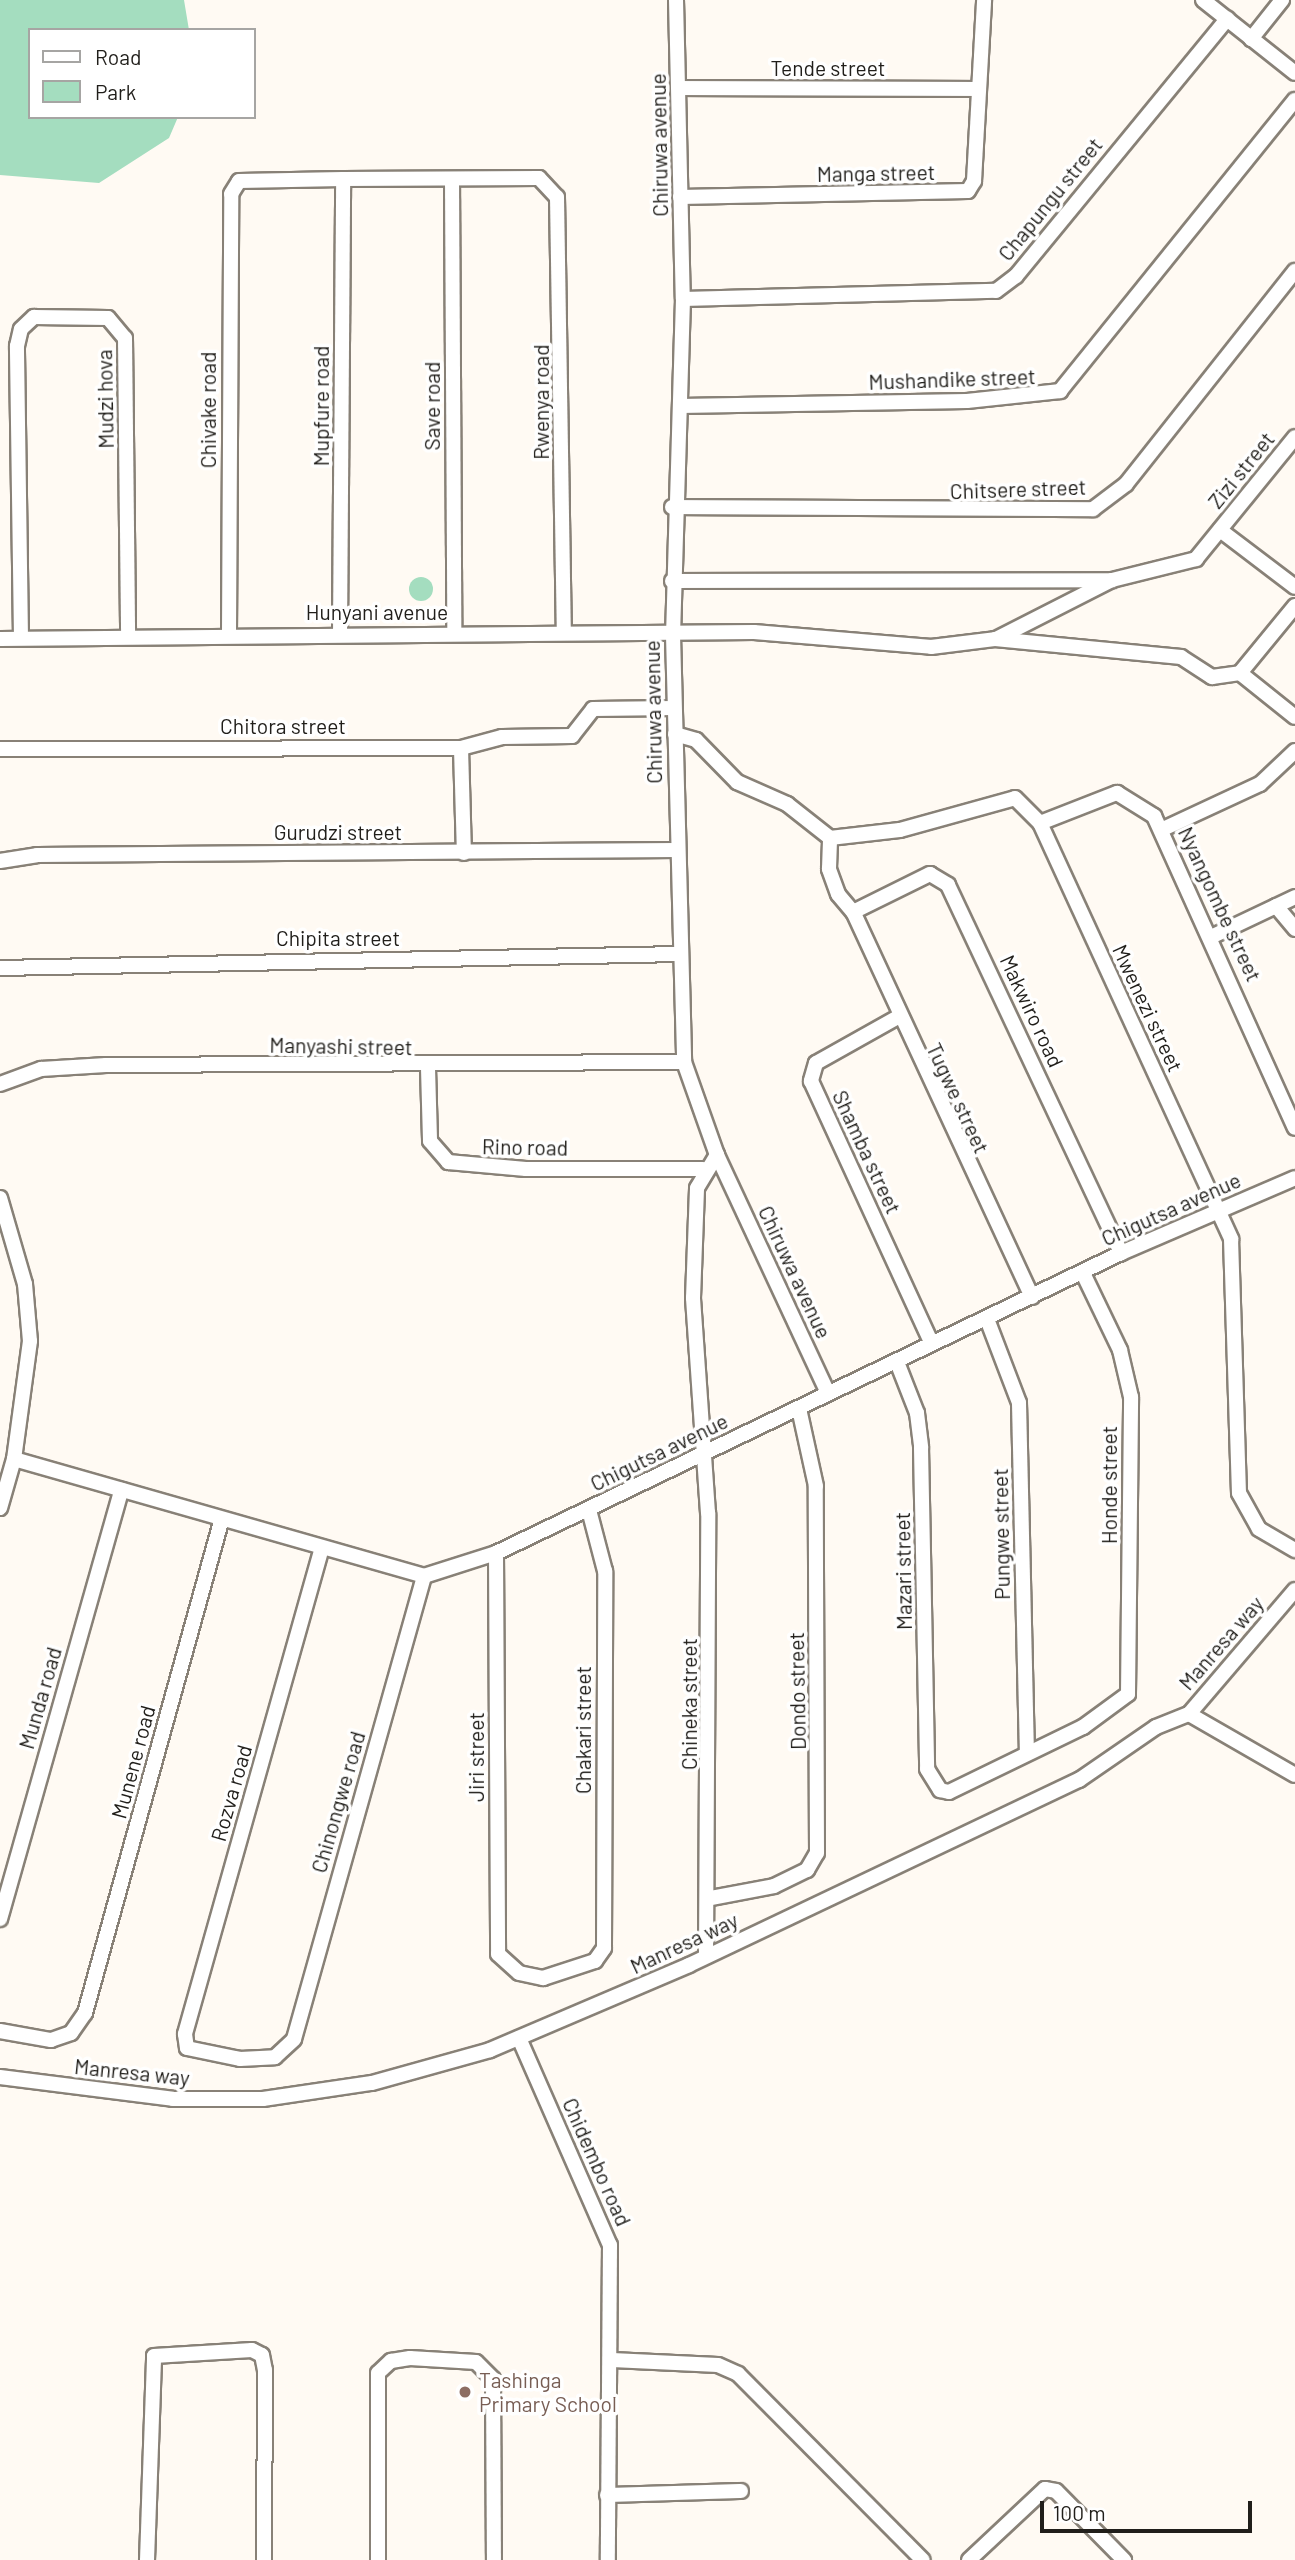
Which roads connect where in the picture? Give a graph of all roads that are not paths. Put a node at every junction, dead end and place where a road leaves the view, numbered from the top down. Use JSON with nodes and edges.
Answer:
{"nodes":[{"id":1,"x":677,"y":0,"type":"edge"},
{"id":2,"x":984,"y":0,"type":"edge"},
{"id":3,"x":1203,"y":0,"type":"edge"},
{"id":4,"x":1282,"y":0,"type":"edge"},
{"id":5,"x":1227,"y":19,"type":"junction"},
{"id":6,"x":1251,"y":39,"type":"junction"},
{"id":7,"x":1295,"y":74,"type":"edge"},
{"id":8,"x":679,"y":89,"type":"junction"},
{"id":9,"x":978,"y":89,"type":"junction"},
{"id":10,"x":1295,"y":100,"type":"edge"},
{"id":11,"x":344,"y":179,"type":"junction"},
{"id":12,"x":452,"y":180,"type":"junction"},
{"id":13,"x":680,"y":197,"type":"junction"},
{"id":14,"x":1295,"y":271,"type":"edge"},
{"id":15,"x":683,"y":299,"type":"junction"},
{"id":16,"x":680,"y":406,"type":"junction"},
{"id":17,"x":1295,"y":437,"type":"edge"},
{"id":18,"x":672,"y":507,"type":"junction"},
{"id":19,"x":1220,"y":530,"type":"junction"},
{"id":20,"x":1112,"y":580,"type":"junction"},
{"id":21,"x":672,"y":581,"type":"junction"},
{"id":22,"x":1295,"y":587,"type":"edge"},
{"id":23,"x":1295,"y":606,"type":"edge"},
{"id":24,"x":564,"y":631,"type":"junction"},
{"id":25,"x":341,"y":633,"type":"junction"},
{"id":26,"x":454,"y":633,"type":"junction"},
{"id":27,"x":229,"y":634,"type":"junction"},
{"id":28,"x":128,"y":635,"type":"junction"},
{"id":29,"x":673,"y":635,"type":"junction"},
{"id":30,"x":21,"y":638,"type":"junction"},
{"id":31,"x":0,"y":639,"type":"edge"},
{"id":32,"x":995,"y":639,"type":"junction"},
{"id":33,"x":1240,"y":673,"type":"junction"},
{"id":34,"x":674,"y":708,"type":"junction"},
{"id":35,"x":1295,"y":717,"type":"edge"},
{"id":36,"x":675,"y":734,"type":"junction"},
{"id":37,"x":461,"y":748,"type":"junction"},
{"id":38,"x":0,"y":749,"type":"edge"},
{"id":39,"x":1295,"y":751,"type":"edge"},
{"id":40,"x":1040,"y":823,"type":"junction"},
{"id":41,"x":1163,"y":829,"type":"junction"},
{"id":42,"x":830,"y":838,"type":"junction"},
{"id":43,"x":677,"y":850,"type":"junction"},
{"id":44,"x":464,"y":853,"type":"junction"},
{"id":45,"x":0,"y":861,"type":"edge"},
{"id":46,"x":1295,"y":897,"type":"edge"},
{"id":47,"x":1276,"y":906,"type":"junction"},
{"id":48,"x":853,"y":912,"type":"junction"},
{"id":49,"x":1295,"y":929,"type":"edge"},
{"id":50,"x":1213,"y":936,"type":"junction"},
{"id":51,"x":677,"y":954,"type":"junction"},
{"id":52,"x":0,"y":968,"type":"edge"},
{"id":53,"x":898,"y":1017,"type":"junction"},
{"id":54,"x":684,"y":1062,"type":"junction"},
{"id":55,"x":428,"y":1068,"type":"junction"},
{"id":56,"x":0,"y":1084,"type":"edge"},
{"id":57,"x":1295,"y":1128,"type":"edge"},
{"id":58,"x":717,"y":1155,"type":"junction"},
{"id":59,"x":703,"y":1168,"type":"junction"},
{"id":60,"x":1295,"y":1178,"type":"edge"},
{"id":61,"x":0,"y":1198,"type":"edge"},
{"id":62,"x":1219,"y":1209,"type":"junction"},
{"id":63,"x":1121,"y":1253,"type":"junction"},
{"id":64,"x":1083,"y":1273,"type":"junction"},
{"id":65,"x":1032,"y":1297,"type":"junction"},
{"id":66,"x":987,"y":1319,"type":"junction"},
{"id":67,"x":932,"y":1344,"type":"junction"},
{"id":68,"x":897,"y":1362,"type":"junction"},
{"id":69,"x":828,"y":1393,"type":"junction"},
{"id":70,"x":799,"y":1409,"type":"junction"},
{"id":71,"x":700,"y":1453,"type":"junction"},
{"id":72,"x":14,"y":1459,"type":"junction"},
{"id":73,"x":121,"y":1490,"type":"junction"},
{"id":74,"x":0,"y":1508,"type":"edge"},
{"id":75,"x":589,"y":1510,"type":"junction"},
{"id":76,"x":221,"y":1522,"type":"junction"},
{"id":77,"x":1295,"y":1550,"type":"edge"},
{"id":78,"x":321,"y":1551,"type":"junction"},
{"id":79,"x":496,"y":1553,"type":"junction"},
{"id":80,"x":424,"y":1576,"type":"junction"},
{"id":81,"x":1295,"y":1590,"type":"edge"},
{"id":82,"x":1189,"y":1714,"type":"junction"},
{"id":83,"x":1027,"y":1753,"type":"junction"},
{"id":84,"x":1295,"y":1775,"type":"edge"},
{"id":85,"x":710,"y":1898,"type":"junction"},
{"id":86,"x":0,"y":1919,"type":"edge"},
{"id":87,"x":706,"y":1956,"type":"junction"},
{"id":88,"x":501,"y":1961,"type":"joint"},
{"id":89,"x":0,"y":2031,"type":"edge"},
{"id":90,"x":519,"y":2038,"type":"junction"},
{"id":91,"x":294,"y":2039,"type":"joint"},
{"id":92,"x":0,"y":2077,"type":"edge"},
{"id":93,"x":612,"y":2360,"type":"junction"},
{"id":94,"x":741,"y":2491,"type":"dead end"},
{"id":95,"x":607,"y":2495,"type":"junction"},
{"id":96,"x":147,"y":2560,"type":"edge"},
{"id":97,"x":264,"y":2560,"type":"edge"},
{"id":98,"x":378,"y":2560,"type":"edge"},
{"id":99,"x":495,"y":2560,"type":"edge"},
{"id":100,"x":608,"y":2560,"type":"edge"},
{"id":101,"x":923,"y":2560,"type":"edge"},
{"id":102,"x":969,"y":2560,"type":"edge"},
{"id":103,"x":1124,"y":2560,"type":"edge"}],
"edges":[{"from":1,"to":8,"type":"street","name":"Chiruwa avenue"},
{"from":2,"to":9,"type":"street","name":"Manga street"},
{"from":3,"to":5,"type":"street"},
{"from":4,"to":6,"type":"street"},
{"from":5,"to":6,"type":"street"},
{"from":5,"to":15,"type":"street","name":"Chapungu street"},
{"from":6,"to":7,"type":"street"},
{"from":8,"to":9,"type":"street","name":"Tende street"},
{"from":8,"to":13,"type":"street","name":"Chiruwa avenue"},
{"from":9,"to":13,"type":"street","name":"Manga street"},
{"from":10,"to":16,"type":"street","name":"Mushandike street"},
{"from":11,"to":12,"type":"street"},
{"from":11,"to":25,"type":"street","name":"Mupfure road"},
{"from":11,"to":27,"type":"street","name":"Chivake road"},
{"from":12,"to":24,"type":"street","name":"Rwenya road"},
{"from":12,"to":26,"type":"street","name":"Save road"},
{"from":13,"to":15,"type":"street","name":"Chiruwa avenue"},
{"from":14,"to":18,"type":"street","name":"Chitsere street"},
{"from":15,"to":16,"type":"street","name":"Chiruwa avenue"},
{"from":16,"to":18,"type":"street","name":"Chiruwa avenue"},
{"from":17,"to":19,"type":"street","name":"Zizi street"},
{"from":18,"to":21,"type":"street","name":"Chiruwa avenue"},
{"from":19,"to":20,"type":"street","name":"Zizi street"},
{"from":19,"to":22,"type":"street"},
{"from":20,"to":21,"type":"street"},
{"from":20,"to":32,"type":"street"},
{"from":21,"to":29,"type":"street","name":"Chiruwa avenue"},
{"from":23,"to":33,"type":"street"},
{"from":24,"to":26,"type":"street","name":"Hunyani avenue"},
{"from":24,"to":29,"type":"street","name":"Hunyani avenue"},
{"from":25,"to":26,"type":"street","name":"Hunyani avenue"},
{"from":25,"to":27,"type":"street","name":"Hunyani avenue"},
{"from":27,"to":28,"type":"street","name":"Hunyani avenue"},
{"from":28,"to":30,"type":"street","name":"Hunyani avenue"},
{"from":28,"to":30,"type":"street","name":"Mudzi hova"},
{"from":29,"to":32,"type":"street","name":"Hunyani avenue"},
{"from":29,"to":34,"type":"street","name":"Chiruwa avenue"},
{"from":30,"to":31,"type":"street","name":"Hunyani avenue"},
{"from":32,"to":33,"type":"street"},
{"from":33,"to":35,"type":"street"},
{"from":34,"to":36,"type":"street","name":"Chiruwa avenue"},
{"from":34,"to":37,"type":"street","name":"Chitora street"},
{"from":36,"to":42,"type":"street"},
{"from":36,"to":43,"type":"street","name":"Chiruwa avenue"},
{"from":37,"to":38,"type":"street","name":"Chitora street"},
{"from":37,"to":44,"type":"street"},
{"from":39,"to":41,"type":"street"},
{"from":40,"to":41,"type":"street","name":"Nyangombe street"},
{"from":40,"to":42,"type":"street"},
{"from":40,"to":62,"type":"street","name":"Mwenezi street"},
{"from":41,"to":50,"type":"street","name":"Nyangombe street"},
{"from":42,"to":48,"type":"street","name":"Tugwe street"},
{"from":43,"to":44,"type":"street","name":"Gurudzi street"},
{"from":43,"to":51,"type":"street","name":"Chiruwa avenue"},
{"from":44,"to":45,"type":"street","name":"Gurudzi street"},
{"from":46,"to":47,"type":"street"},
{"from":47,"to":49,"type":"street"},
{"from":47,"to":50,"type":"street"},
{"from":48,"to":53,"type":"street","name":"Tugwe street"},
{"from":48,"to":63,"type":"street","name":"Makwiro road"},
{"from":50,"to":57,"type":"street","name":"Nyangombe street"},
{"from":51,"to":52,"type":"street","name":"Chipita street"},
{"from":51,"to":54,"type":"street","name":"Chiruwa avenue"},
{"from":53,"to":65,"type":"street","name":"Tugwe street"},
{"from":53,"to":67,"type":"street","name":"Shamba street"},
{"from":54,"to":55,"type":"street","name":"Manyashi street"},
{"from":54,"to":58,"type":"street","name":"Chiruwa avenue"},
{"from":55,"to":56,"type":"street","name":"Manyashi street"},
{"from":55,"to":59,"type":"street","name":"Rino road"},
{"from":58,"to":59,"type":"street"},
{"from":58,"to":69,"type":"street","name":"Chiruwa avenue"},
{"from":59,"to":71,"type":"street","name":"Chineka street"},
{"from":60,"to":62,"type":"street","name":"Chigutsa avenue"},
{"from":61,"to":72,"type":"street"},
{"from":62,"to":63,"type":"street","name":"Chigutsa avenue"},
{"from":62,"to":77,"type":"street","name":"Mwenezi street"},
{"from":63,"to":64,"type":"street","name":"Chigutsa avenue"},
{"from":64,"to":65,"type":"street","name":"Chigutsa avenue"},
{"from":64,"to":83,"type":"street","name":"Honde street"},
{"from":65,"to":66,"type":"street","name":"Chigutsa avenue"},
{"from":66,"to":67,"type":"street","name":"Chigutsa avenue"},
{"from":66,"to":83,"type":"street","name":"Pungwe street"},
{"from":67,"to":68,"type":"street","name":"Chigutsa avenue"},
{"from":68,"to":69,"type":"street","name":"Chigutsa avenue"},
{"from":68,"to":83,"type":"street","name":"Mazari street"},
{"from":69,"to":70,"type":"street","name":"Chigutsa avenue"},
{"from":70,"to":71,"type":"street","name":"Chigutsa avenue"},
{"from":70,"to":85,"type":"street","name":"Dondo street"},
{"from":71,"to":75,"type":"street","name":"Chigutsa avenue"},
{"from":71,"to":85,"type":"street","name":"Chineka street"},
{"from":72,"to":73,"type":"street"},
{"from":72,"to":74,"type":"street"},
{"from":73,"to":76,"type":"street"},
{"from":73,"to":86,"type":"street","name":"Munda road"},
{"from":75,"to":79,"type":"street","name":"Chigutsa avenue"},
{"from":75,"to":88,"type":"street","name":"Chakari street"},
{"from":76,"to":78,"type":"street"},
{"from":76,"to":89,"type":"street","name":"Munene road"},
{"from":78,"to":80,"type":"street"},
{"from":78,"to":91,"type":"street","name":"Rozva road"},
{"from":79,"to":80,"type":"street","name":"Chigutsa avenue"},
{"from":79,"to":88,"type":"street","name":"Jiri street"},
{"from":80,"to":91,"type":"street","name":"Chinongwe road"},
{"from":81,"to":82,"type":"street","name":"Manresa way"},
{"from":82,"to":84,"type":"street"},
{"from":82,"to":87,"type":"street","name":"Manresa way"},
{"from":85,"to":87,"type":"street","name":"Chineka street"},
{"from":87,"to":90,"type":"street","name":"Manresa way"},
{"from":90,"to":92,"type":"street","name":"Manresa way"},
{"from":90,"to":93,"type":"street","name":"Chidembo road"},
{"from":93,"to":95,"type":"street","name":"Chidembo road"},
{"from":93,"to":101,"type":"street"},
{"from":94,"to":95,"type":"street"},
{"from":95,"to":100,"type":"street","name":"Chidembo road"},
{"from":96,"to":97,"type":"street"},
{"from":98,"to":99,"type":"street"},
{"from":102,"to":103,"type":"street"}]}
